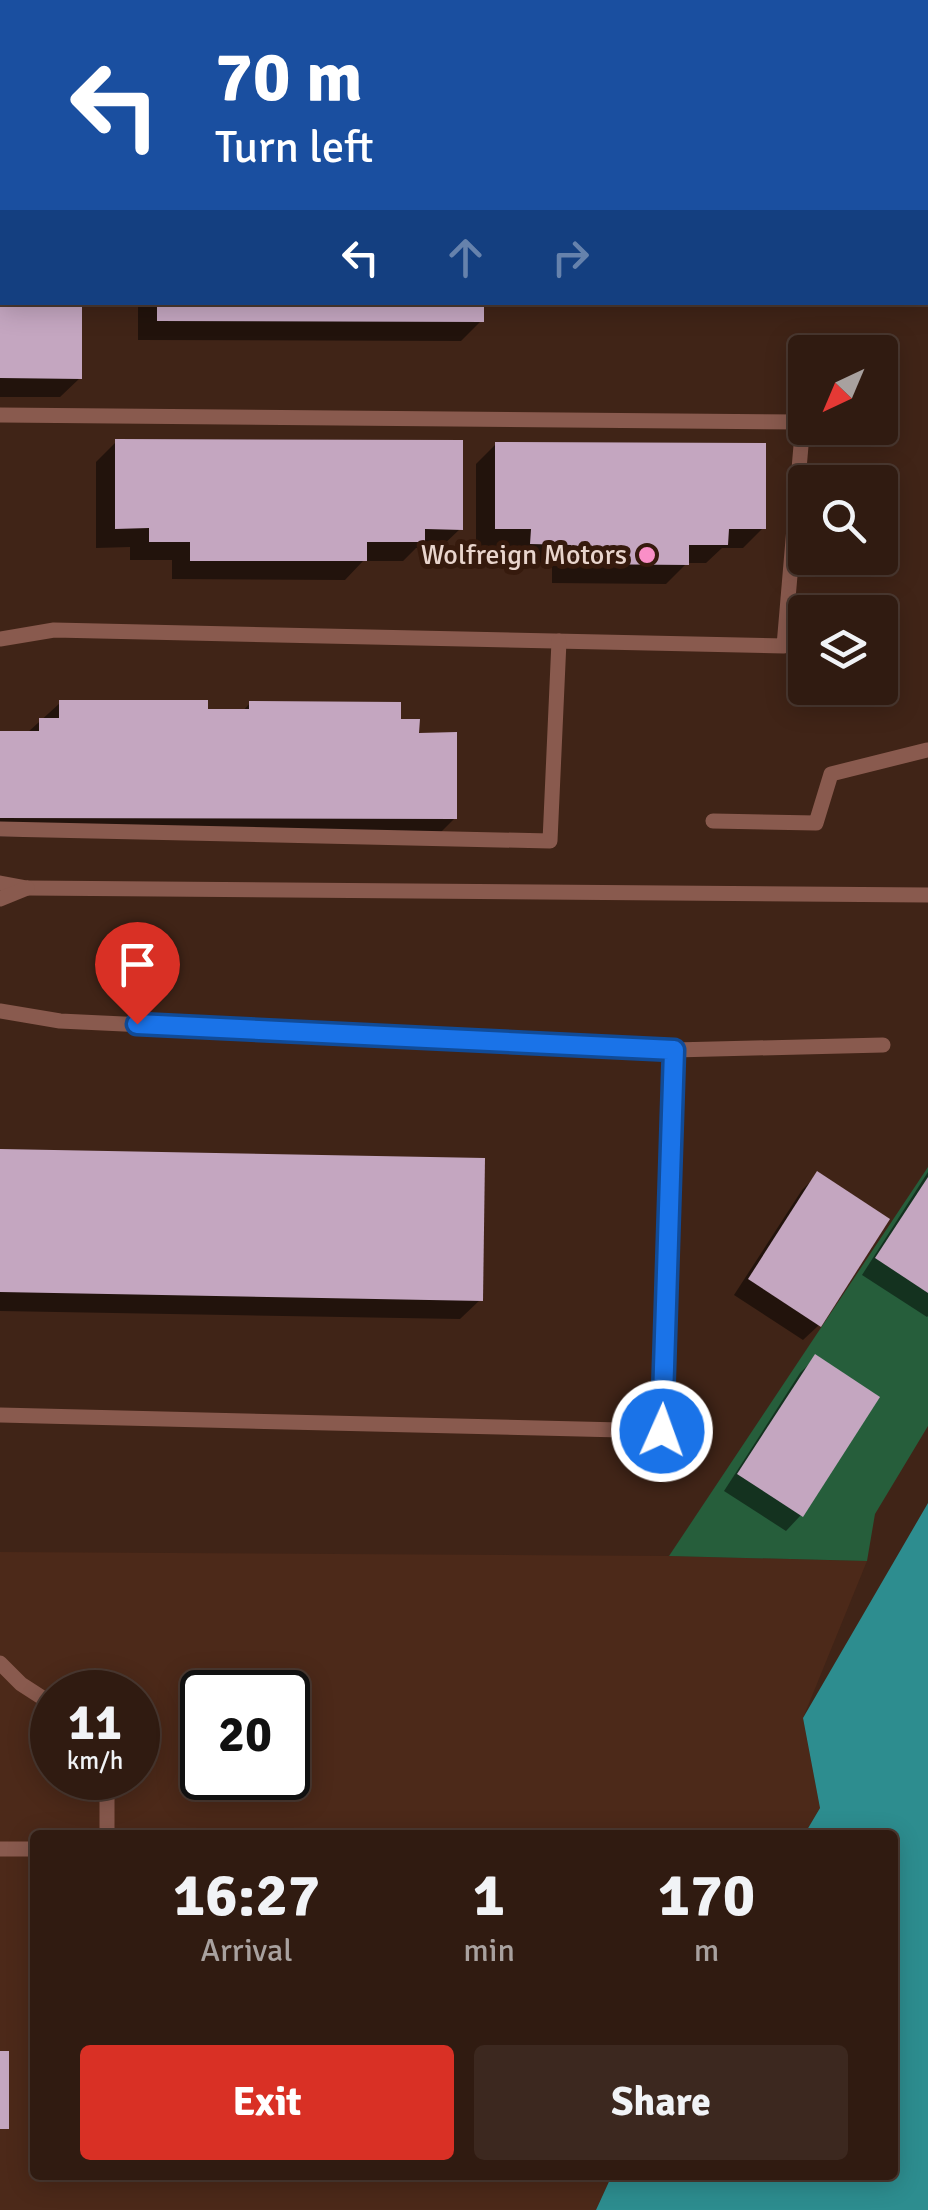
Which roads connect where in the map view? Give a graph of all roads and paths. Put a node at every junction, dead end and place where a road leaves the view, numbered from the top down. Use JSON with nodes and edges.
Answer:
{"nodes":[{"id":1,"x":0,"y":415,"type":"edge"},
{"id":2,"x":0,"y":638,"type":"edge"},
{"id":3,"x":559,"y":642,"type":"junction"},
{"id":4,"x":928,"y":739,"type":"edge"},
{"id":5,"x":928,"y":750,"type":"edge"},
{"id":6,"x":713,"y":821,"type":"dead end"},
{"id":7,"x":0,"y":830,"type":"edge"},
{"id":8,"x":0,"y":883,"type":"edge"},
{"id":9,"x":28,"y":888,"type":"junction"},
{"id":10,"x":928,"y":895,"type":"edge"},
{"id":11,"x":0,"y":900,"type":"edge"},
{"id":12,"x":0,"y":1011,"type":"edge"},
{"id":13,"x":883,"y":1046,"type":"dead end"},
{"id":14,"x":674,"y":1050,"type":"junction"},
{"id":15,"x":0,"y":1416,"type":"edge"},
{"id":16,"x":0,"y":1663,"type":"edge"},
{"id":17,"x":30,"y":1689,"type":"edge"},
{"id":18,"x":106,"y":1800,"type":"edge"},
{"id":19,"x":107,"y":1830,"type":"edge"},
{"id":20,"x":0,"y":1849,"type":"edge"},
{"id":21,"x":30,"y":1849,"type":"edge"}],
"edges":[{"from":1,"to":3,"type":"lane"},
{"from":2,"to":3,"type":"lane"},
{"from":3,"to":7,"type":"lane"},
{"from":4,"to":5,"type":"lane"},
{"from":5,"to":6,"type":"lane"},
{"from":8,"to":9,"type":"lane"},
{"from":9,"to":10,"type":"lane"},
{"from":9,"to":11,"type":"lane"},
{"from":12,"to":14,"type":"lane"},
{"from":13,"to":14,"type":"lane"},
{"from":14,"to":15,"type":"lane"},
{"from":16,"to":17,"type":"lane"},
{"from":18,"to":19,"type":"lane"},
{"from":20,"to":21,"type":"lane"}]}
